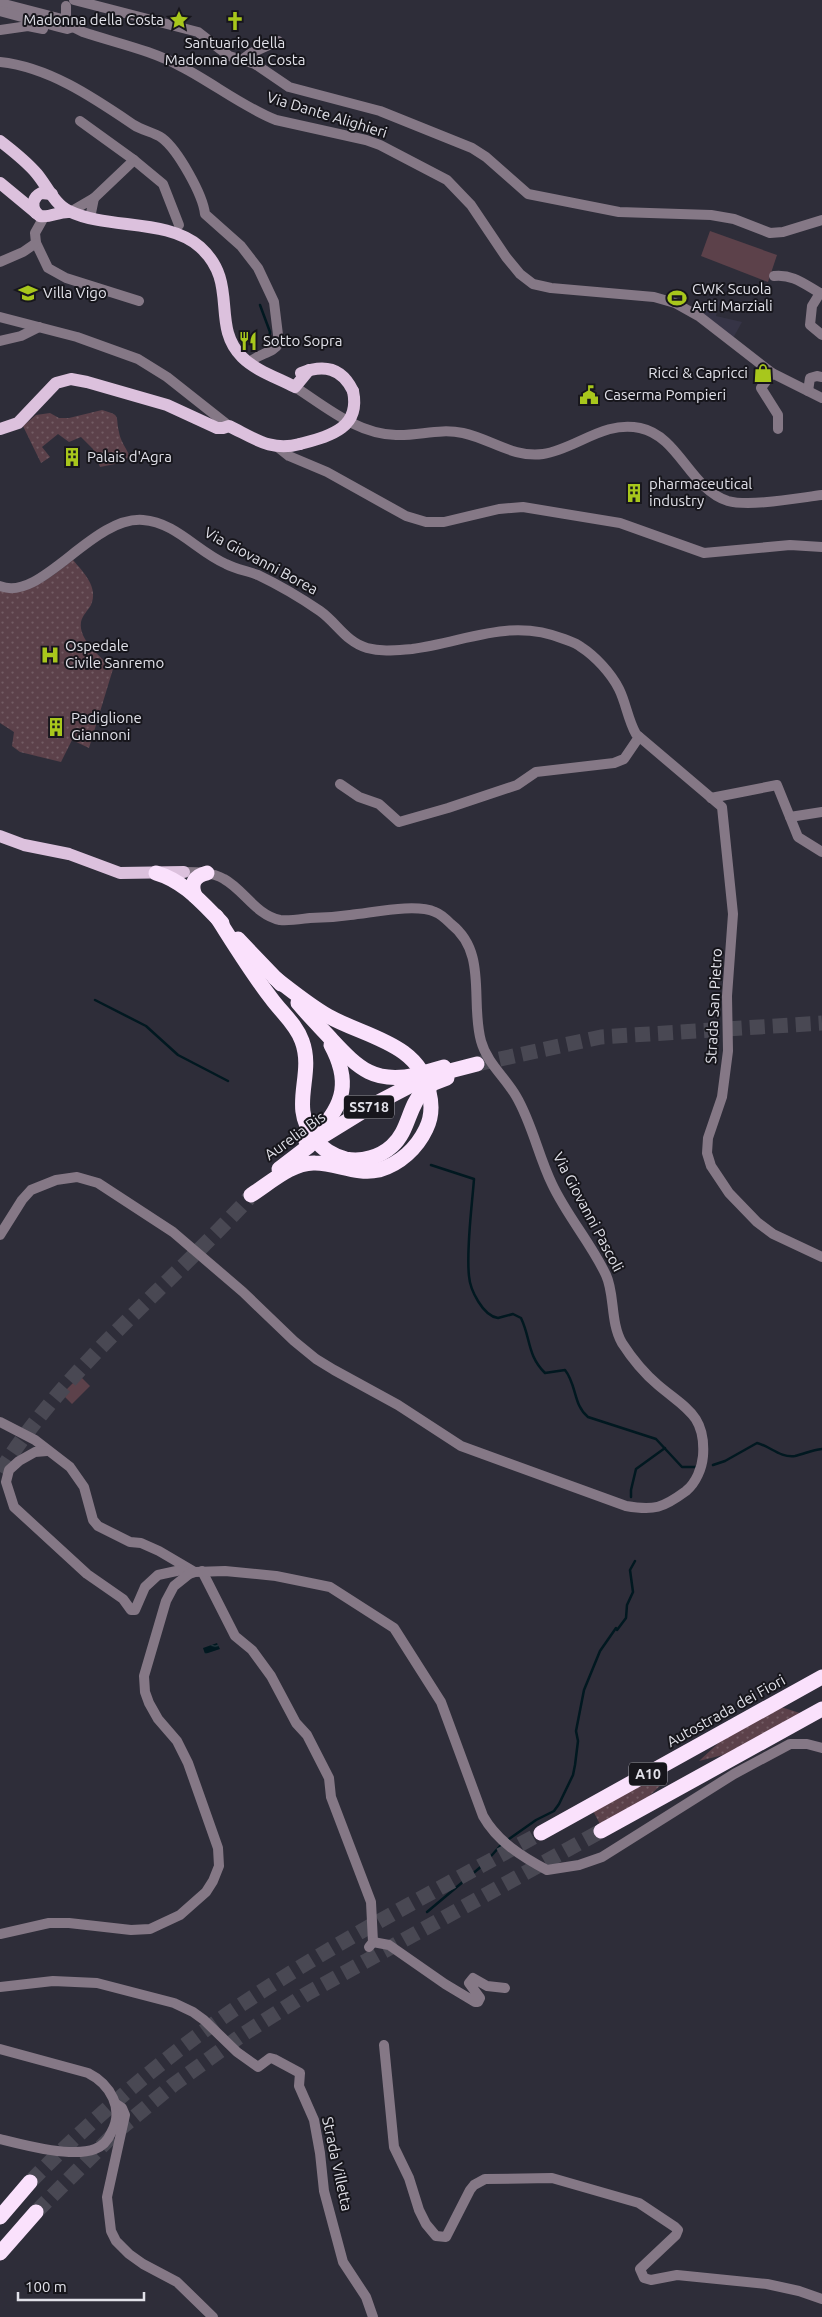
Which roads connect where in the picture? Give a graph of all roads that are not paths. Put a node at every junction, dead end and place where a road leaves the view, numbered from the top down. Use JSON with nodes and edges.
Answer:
{"nodes":[{"id":1,"x":0,"y":3,"type":"edge"},
{"id":2,"x":70,"y":3,"type":"edge"},
{"id":3,"x":0,"y":11,"type":"edge"},
{"id":4,"x":69,"y":25,"type":"junction"},
{"id":5,"x":0,"y":30,"type":"edge"},
{"id":6,"x":278,"y":41,"type":"dead end"},
{"id":7,"x":243,"y":59,"type":"junction"},
{"id":8,"x":0,"y":62,"type":"edge"},
{"id":9,"x":80,"y":121,"type":"dead end"},
{"id":10,"x":0,"y":141,"type":"edge"},
{"id":11,"x":134,"y":160,"type":"junction"},
{"id":12,"x":0,"y":183,"type":"edge"},
{"id":13,"x":94,"y":198,"type":"junction"},
{"id":14,"x":23,"y":203,"type":"junction"},
{"id":15,"x":48,"y":208,"type":"junction"},
{"id":16,"x":70,"y":212,"type":"junction"},
{"id":17,"x":90,"y":218,"type":"junction"},
{"id":18,"x":822,"y":220,"type":"edge"},
{"id":19,"x":179,"y":225,"type":"dead end"},
{"id":20,"x":36,"y":238,"type":"junction"},
{"id":21,"x":0,"y":262,"type":"edge"},
{"id":22,"x":774,"y":276,"type":"dead end"},
{"id":23,"x":821,"y":293,"type":"edge"},
{"id":24,"x":139,"y":301,"type":"dead end"},
{"id":25,"x":0,"y":317,"type":"edge"},
{"id":26,"x":38,"y":327,"type":"junction"},
{"id":27,"x":822,"y":335,"type":"edge"},
{"id":28,"x":0,"y":341,"type":"edge"},
{"id":29,"x":249,"y":363,"type":"junction"},
{"id":30,"x":309,"y":370,"type":"junction"},
{"id":31,"x":772,"y":374,"type":"junction"},
{"id":32,"x":822,"y":377,"type":"edge"},
{"id":33,"x":280,"y":379,"type":"junction"},
{"id":34,"x":295,"y":387,"type":"junction"},
{"id":35,"x":808,"y":391,"type":"junction"},
{"id":36,"x":822,"y":398,"type":"edge"},
{"id":37,"x":229,"y":426,"type":"junction"},
{"id":38,"x":0,"y":429,"type":"edge"},
{"id":39,"x":778,"y":429,"type":"dead end"},
{"id":40,"x":280,"y":448,"type":"junction"},
{"id":41,"x":822,"y":495,"type":"edge"},
{"id":42,"x":822,"y":547,"type":"edge"},
{"id":43,"x":0,"y":586,"type":"edge"},
{"id":44,"x":456,"y":641,"type":"joint"},
{"id":45,"x":639,"y":737,"type":"junction"},
{"id":46,"x":340,"y":784,"type":"dead end"},
{"id":47,"x":711,"y":798,"type":"junction"},
{"id":48,"x":822,"y":812,"type":"edge"},
{"id":49,"x":790,"y":817,"type":"junction"},
{"id":50,"x":0,"y":836,"type":"edge"},
{"id":51,"x":822,"y":852,"type":"edge"},
{"id":52,"x":184,"y":872,"type":"junction"},
{"id":53,"x":156,"y":873,"type":"junction"},
{"id":54,"x":207,"y":873,"type":"junction"},
{"id":55,"x":191,"y":892,"type":"junction"},
{"id":56,"x":216,"y":916,"type":"junction"},
{"id":57,"x":275,"y":978,"type":"junction"},
{"id":58,"x":306,"y":1012,"type":"junction"},
{"id":59,"x":472,"y":1065,"type":"tunnel mouth"},
{"id":60,"x":419,"y":1082,"type":"junction"},
{"id":61,"x":314,"y":1139,"type":"junction"},
{"id":62,"x":0,"y":1235,"type":"edge"},
{"id":63,"x":822,"y":1257,"type":"edge"},
{"id":64,"x":0,"y":1422,"type":"edge"},
{"id":65,"x":48,"y":1451,"type":"junction"},
{"id":66,"x":195,"y":1573,"type":"junction"},
{"id":67,"x":822,"y":1677,"type":"edge"},
{"id":68,"x":822,"y":1709,"type":"edge"},
{"id":69,"x":822,"y":1748,"type":"edge"},
{"id":70,"x":601,"y":1831,"type":"tunnel mouth"},
{"id":71,"x":541,"y":1833,"type":"tunnel mouth"},
{"id":72,"x":0,"y":1934,"type":"edge"},
{"id":73,"x":0,"y":1987,"type":"edge"},
{"id":74,"x":505,"y":1988,"type":"dead end"},
{"id":75,"x":384,"y":2045,"type":"dead end"},
{"id":76,"x":0,"y":2049,"type":"edge"},
{"id":77,"x":116,"y":2104,"type":"junction"},
{"id":78,"x":0,"y":2139,"type":"edge"},
{"id":79,"x":30,"y":2182,"type":"tunnel mouth"},
{"id":80,"x":36,"y":2212,"type":"tunnel mouth"},
{"id":81,"x":0,"y":2217,"type":"edge"},
{"id":82,"x":0,"y":2253,"type":"edge"},
{"id":83,"x":822,"y":2299,"type":"edge"},
{"id":84,"x":213,"y":2317,"type":"edge"},
{"id":85,"x":373,"y":2317,"type":"edge"}],
"edges":[{"from":1,"to":4,"type":"street","name":"Via Dante Alighieri"},
{"from":2,"to":4,"type":"street"},
{"from":2,"to":7,"type":"street"},
{"from":3,"to":4,"type":"street"},
{"from":4,"to":5,"type":"street"},
{"from":4,"to":31,"type":"street","name":"Via Dante Alighieri"},
{"from":6,"to":7,"type":"street"},
{"from":7,"to":18,"type":"street"},
{"from":8,"to":29,"type":"street"},
{"from":9,"to":11,"type":"street"},
{"from":10,"to":15,"type":"main road"},
{"from":11,"to":13,"type":"street"},
{"from":11,"to":19,"type":"street"},
{"from":12,"to":14,"type":"main road"},
{"from":13,"to":16,"type":"street"},
{"from":13,"to":17,"type":"street"},
{"from":14,"to":15,"type":"main road"},
{"from":14,"to":20,"type":"street"},
{"from":15,"to":16,"type":"main road"},
{"from":15,"to":20,"type":"street"},
{"from":16,"to":17,"type":"main road"},
{"from":17,"to":29,"type":"main road"},
{"from":20,"to":21,"type":"street"},
{"from":20,"to":24,"type":"street"},
{"from":22,"to":23,"type":"street"},
{"from":23,"to":27,"type":"street"},
{"from":25,"to":26,"type":"street"},
{"from":26,"to":28,"type":"street"},
{"from":26,"to":37,"type":"street"},
{"from":29,"to":33,"type":"main road"},
{"from":30,"to":33,"type":"main road"},
{"from":30,"to":34,"type":"main road"},
{"from":30,"to":40,"type":"main road","bridge":true},
{"from":31,"to":35,"type":"street","name":"Via Dante Alighieri"},
{"from":31,"to":39,"type":"street"},
{"from":32,"to":35,"type":"street"},
{"from":33,"to":34,"type":"main road"},
{"from":34,"to":41,"type":"street"},
{"from":35,"to":36,"type":"street","name":"Via Dante Alighieri"},
{"from":37,"to":38,"type":"main road"},
{"from":37,"to":40,"type":"main road"},
{"from":40,"to":42,"type":"street"},
{"from":43,"to":44,"type":"street","name":"Via Giovanni Borea"},
{"from":44,"to":45,"type":"street","name":"Strada San Pietro"},
{"from":45,"to":46,"type":"street"},
{"from":45,"to":47,"type":"street","name":"Strada San Pietro"},
{"from":47,"to":49,"type":"street"},
{"from":47,"to":63,"type":"street","name":"Strada San Pietro"},
{"from":48,"to":49,"type":"street"},
{"from":49,"to":51,"type":"street"},
{"from":50,"to":53,"type":"main road","name":"Via Giovanni Pascoli"},
{"from":52,"to":53,"type":"main road","name":"Via Giovanni Pascoli"},
{"from":52,"to":54,"type":"street","name":"Via Giovanni Pascoli"},
{"from":52,"to":55,"type":"highway"},
{"from":53,"to":55,"type":"highway"},
{"from":54,"to":55,"type":"highway"},
{"from":54,"to":62,"type":"street","name":"Via Giovanni Pascoli"},
{"from":55,"to":56,"type":"highway"},
{"from":56,"to":57,"type":"highway"},
{"from":56,"to":60,"type":"highway"},
{"from":57,"to":58,"type":"highway"},
{"from":57,"to":61,"type":"highway","name":"Aurelia Bis","number":"SS718"},
{"from":58,"to":60,"type":"highway"},
{"from":58,"to":61,"type":"highway"},
{"from":59,"to":60,"type":"highway","name":"Aurelia Bis","number":"SS718"},
{"from":60,"to":61,"type":"highway","name":"Aurelia Bis","number":"SS718"},
{"from":64,"to":65,"type":"street"},
{"from":65,"to":66,"type":"street"},
{"from":65,"to":66,"type":"street"},
{"from":66,"to":69,"type":"street"},
{"from":66,"to":72,"type":"street"},
{"from":66,"to":74,"type":"street"},
{"from":67,"to":71,"type":"highway","name":"Autostrada dei Fiori","number":"A10"},
{"from":68,"to":70,"type":"highway","number":"A10"},
{"from":73,"to":85,"type":"street","name":"Strada Villetta"},
{"from":75,"to":83,"type":"street"},
{"from":76,"to":77,"type":"street"},
{"from":77,"to":78,"type":"street"},
{"from":77,"to":84,"type":"street"},
{"from":79,"to":81,"type":"highway"},
{"from":80,"to":82,"type":"highway"}]}
